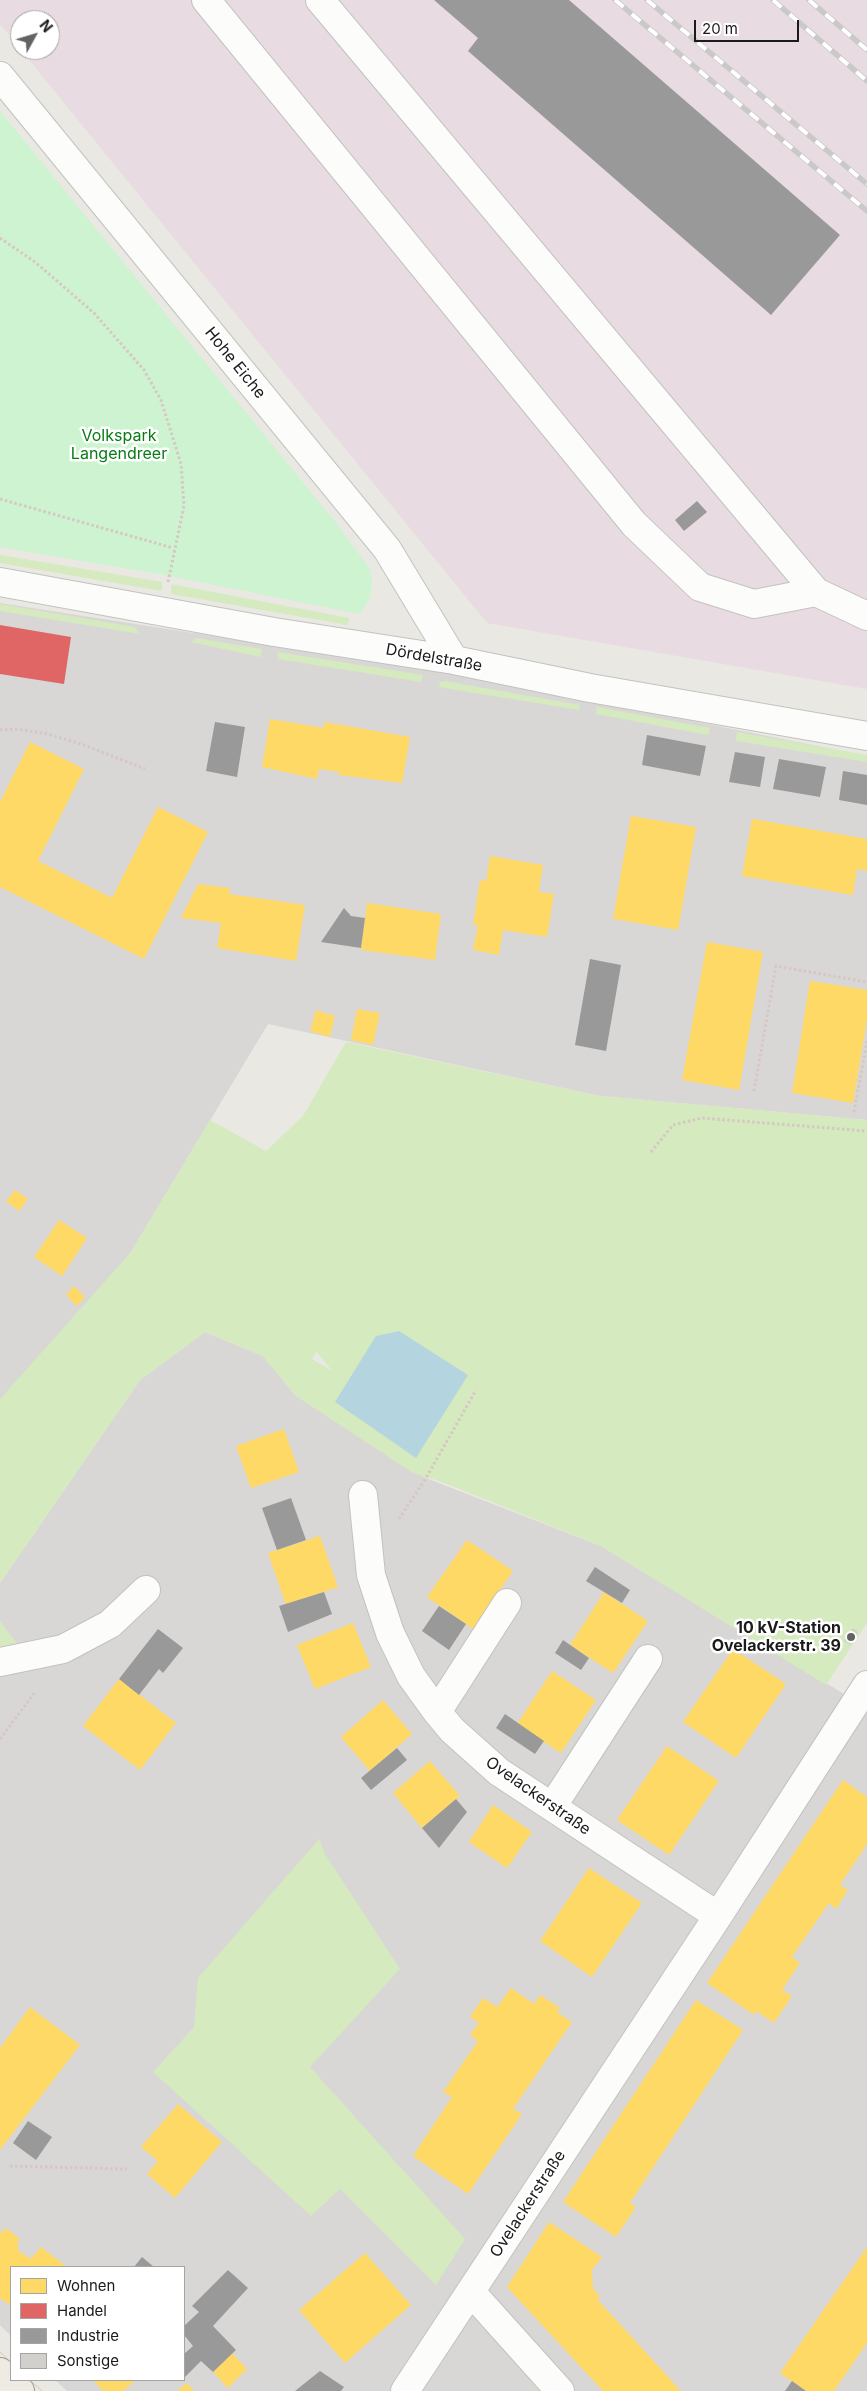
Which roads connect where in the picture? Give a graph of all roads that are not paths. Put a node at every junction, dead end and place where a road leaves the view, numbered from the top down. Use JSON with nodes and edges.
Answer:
{"nodes":[{"id":1,"x":206,"y":0,"type":"edge"},
{"id":2,"x":320,"y":0,"type":"edge"},
{"id":3,"x":0,"y":76,"type":"edge"},
{"id":4,"x":0,"y":582,"type":"edge"},
{"id":5,"x":816,"y":592,"type":"junction"},
{"id":6,"x":867,"y":616,"type":"edge"},
{"id":7,"x":454,"y":660,"type":"junction"},
{"id":8,"x":867,"y":736,"type":"edge"},
{"id":9,"x":363,"y":1495,"type":"dead end"},
{"id":10,"x":146,"y":1590,"type":"dead end"},
{"id":11,"x":507,"y":1602,"type":"dead end"},
{"id":12,"x":648,"y":1659,"type":"dead end"},
{"id":13,"x":0,"y":1662,"type":"edge"},
{"id":14,"x":867,"y":1684,"type":"edge"},
{"id":15,"x":437,"y":1712,"type":"junction"},
{"id":16,"x":552,"y":1807,"type":"junction"},
{"id":17,"x":718,"y":1916,"type":"junction"},
{"id":18,"x":471,"y":2292,"type":"junction"},
{"id":19,"x":0,"y":2372,"type":"edge"},
{"id":20,"x":20,"y":2391,"type":"edge"},
{"id":21,"x":405,"y":2391,"type":"edge"},
{"id":22,"x":560,"y":2391,"type":"edge"}],
"edges":[{"from":1,"to":5,"type":"street"},
{"from":2,"to":5,"type":"street"},
{"from":3,"to":7,"type":"street","name":"Hohe Eiche"},
{"from":4,"to":7,"type":"street","name":"Dördelstraße"},
{"from":5,"to":6,"type":"street"},
{"from":7,"to":8,"type":"street","name":"Dördelstraße"},
{"from":9,"to":15,"type":"street","name":"Ovelackerstraße"},
{"from":10,"to":13,"type":"street"},
{"from":11,"to":15,"type":"street"},
{"from":12,"to":16,"type":"street"},
{"from":14,"to":17,"type":"street","name":"Ovelackerstraße"},
{"from":15,"to":16,"type":"street","name":"Ovelackerstraße"},
{"from":16,"to":17,"type":"street","name":"Ovelackerstraße"},
{"from":17,"to":18,"type":"street","name":"Ovelackerstraße"},
{"from":18,"to":21,"type":"street","name":"Ovelackerstraße"},
{"from":18,"to":22,"type":"street"},
{"from":19,"to":20,"type":"main road"}]}
